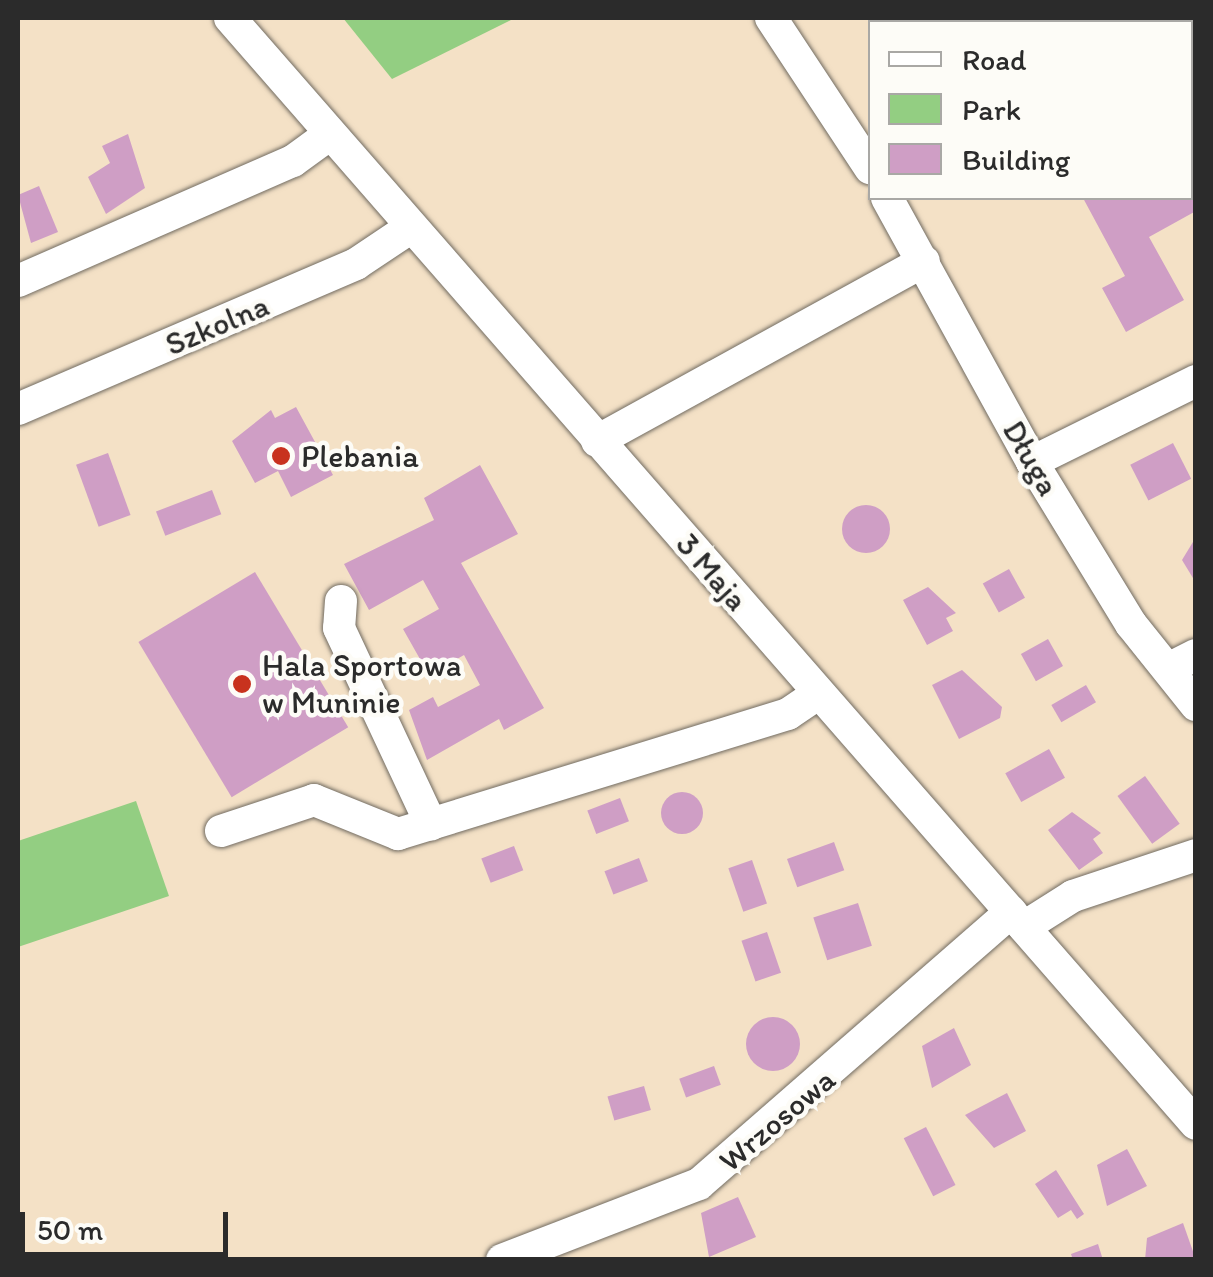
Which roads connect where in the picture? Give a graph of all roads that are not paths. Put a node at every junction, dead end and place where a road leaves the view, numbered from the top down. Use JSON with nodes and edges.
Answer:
{"nodes":[{"id":1,"x":230,"y":18,"type":"edge"},
{"id":2,"x":771,"y":18,"type":"edge"},
{"id":3,"x":330,"y":134,"type":"junction"},
{"id":4,"x":868,"y":165,"type":"edge"},
{"id":5,"x":888,"y":200,"type":"edge"},
{"id":6,"x":410,"y":228,"type":"junction"},
{"id":7,"x":924,"y":262,"type":"junction"},
{"id":8,"x":18,"y":282,"type":"edge"},
{"id":9,"x":1196,"y":382,"type":"edge"},
{"id":10,"x":18,"y":409,"type":"edge"},
{"id":11,"x":597,"y":440,"type":"junction"},
{"id":12,"x":1032,"y":462,"type":"junction"},
{"id":13,"x":341,"y":601,"type":"dead end"},
{"id":14,"x":1182,"y":662,"type":"edge"},
{"id":15,"x":819,"y":693,"type":"junction"},
{"id":16,"x":1196,"y":705,"type":"edge"},
{"id":17,"x":432,"y":824,"type":"junction"},
{"id":18,"x":221,"y":831,"type":"dead end"},
{"id":19,"x":1196,"y":855,"type":"edge"},
{"id":20,"x":1018,"y":920,"type":"junction"},
{"id":21,"x":1196,"y":1124,"type":"edge"},
{"id":22,"x":502,"y":1260,"type":"edge"}],
"edges":[{"from":1,"to":3,"type":"street","name":"3 Maja"},
{"from":2,"to":4,"type":"street"},
{"from":3,"to":6,"type":"street","name":"3 Maja"},
{"from":3,"to":8,"type":"street"},
{"from":5,"to":7,"type":"street","name":"Długa"},
{"from":6,"to":10,"type":"street","name":"Szkolna"},
{"from":6,"to":11,"type":"street","name":"3 Maja"},
{"from":7,"to":11,"type":"street"},
{"from":7,"to":12,"type":"street","name":"Długa"},
{"from":9,"to":12,"type":"street"},
{"from":11,"to":15,"type":"street","name":"3 Maja"},
{"from":12,"to":14,"type":"street","name":"Długa"},
{"from":13,"to":17,"type":"street"},
{"from":14,"to":16,"type":"street","name":"Długa"},
{"from":15,"to":17,"type":"street"},
{"from":15,"to":20,"type":"street","name":"3 Maja"},
{"from":17,"to":18,"type":"street"},
{"from":19,"to":20,"type":"street"},
{"from":20,"to":21,"type":"street","name":"3 Maja"},
{"from":20,"to":22,"type":"street","name":"Wrzosowa"}]}
